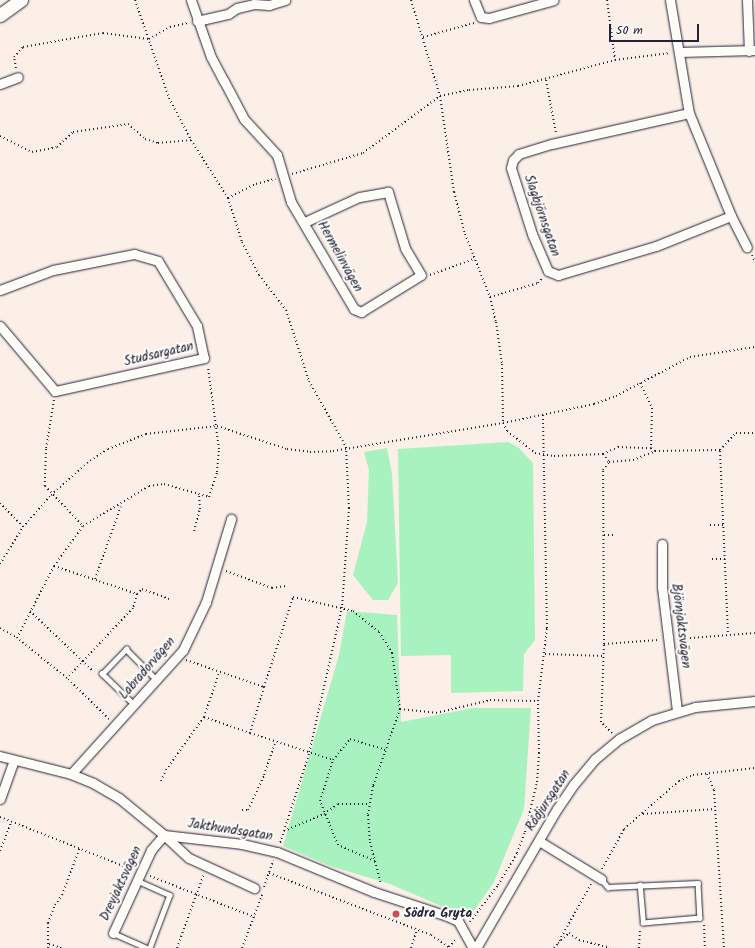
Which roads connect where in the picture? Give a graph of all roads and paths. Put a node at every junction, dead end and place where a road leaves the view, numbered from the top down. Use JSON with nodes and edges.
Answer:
{"nodes":[{"id":1,"x":21,"y":0,"type":"edge"},
{"id":2,"x":135,"y":0,"type":"edge"},
{"id":3,"x":191,"y":0,"type":"edge"},
{"id":4,"x":285,"y":0,"type":"edge"},
{"id":5,"x":412,"y":0,"type":"edge"},
{"id":6,"x":474,"y":0,"type":"edge"},
{"id":7,"x":554,"y":0,"type":"edge"},
{"id":8,"x":607,"y":0,"type":"edge"},
{"id":9,"x":670,"y":0,"type":"edge"},
{"id":10,"x":747,"y":0,"type":"edge"},
{"id":11,"x":0,"y":15,"type":"edge"},
{"id":12,"x":481,"y":17,"type":"junction"},
{"id":13,"x":197,"y":21,"type":"junction"},
{"id":14,"x":423,"y":37,"type":"junction"},
{"id":15,"x":149,"y":39,"type":"junction"},
{"id":16,"x":752,"y":50,"type":"edge"},
{"id":17,"x":679,"y":52,"type":"junction"},
{"id":18,"x":615,"y":60,"type":"junction"},
{"id":19,"x":18,"y":77,"type":"joint"},
{"id":20,"x":546,"y":80,"type":"junction"},
{"id":21,"x":0,"y":84,"type":"edge"},
{"id":22,"x":440,"y":96,"type":"junction"},
{"id":23,"x":689,"y":113,"type":"junction"},
{"id":24,"x":0,"y":136,"type":"edge"},
{"id":25,"x":191,"y":140,"type":"junction"},
{"id":26,"x":558,"y":142,"type":"junction"},
{"id":27,"x":285,"y":176,"type":"junction"},
{"id":28,"x":228,"y":198,"type":"junction"},
{"id":29,"x":731,"y":216,"type":"junction"},
{"id":30,"x":305,"y":222,"type":"junction"},
{"id":31,"x":747,"y":247,"type":"dead end"},
{"id":32,"x":474,"y":259,"type":"junction"},
{"id":33,"x":548,"y":271,"type":"junction"},
{"id":34,"x":420,"y":275,"type":"junction"},
{"id":35,"x":0,"y":290,"type":"edge"},
{"id":36,"x":490,"y":297,"type":"junction"},
{"id":37,"x":0,"y":326,"type":"edge"},
{"id":38,"x":755,"y":347,"type":"edge"},
{"id":39,"x":204,"y":358,"type":"junction"},
{"id":40,"x":640,"y":383,"type":"junction"},
{"id":41,"x":55,"y":391,"type":"junction"},
{"id":42,"x":543,"y":416,"type":"junction"},
{"id":43,"x":504,"y":423,"type":"junction"},
{"id":44,"x":217,"y":426,"type":"junction"},
{"id":45,"x":755,"y":433,"type":"edge"},
{"id":46,"x":346,"y":447,"type":"junction"},
{"id":47,"x":651,"y":448,"type":"junction"},
{"id":48,"x":720,"y":450,"type":"junction"},
{"id":49,"x":656,"y":451,"type":"junction"},
{"id":50,"x":544,"y":454,"type":"junction"},
{"id":51,"x":603,"y":454,"type":"junction"},
{"id":52,"x":609,"y":462,"type":"junction"},
{"id":53,"x":199,"y":494,"type":"junction"},
{"id":54,"x":51,"y":495,"type":"junction"},
{"id":55,"x":0,"y":503,"type":"edge"},
{"id":56,"x":121,"y":504,"type":"junction"},
{"id":57,"x":231,"y":519,"type":"dead end"},
{"id":58,"x":710,"y":525,"type":"dead end"},
{"id":59,"x":723,"y":525,"type":"junction"},
{"id":60,"x":83,"y":526,"type":"junction"},
{"id":61,"x":23,"y":527,"type":"junction"},
{"id":62,"x":194,"y":531,"type":"dead end"},
{"id":63,"x":604,"y":535,"type":"junction"},
{"id":64,"x":615,"y":535,"type":"dead end"},
{"id":65,"x":662,"y":544,"type":"dead end"},
{"id":66,"x":712,"y":559,"type":"dead end"},
{"id":67,"x":725,"y":559,"type":"junction"},
{"id":68,"x":0,"y":564,"type":"edge"},
{"id":69,"x":54,"y":566,"type":"junction"},
{"id":70,"x":216,"y":568,"type":"junction"},
{"id":71,"x":94,"y":580,"type":"junction"},
{"id":72,"x":286,"y":586,"type":"dead end"},
{"id":73,"x":138,"y":594,"type":"junction"},
{"id":74,"x":170,"y":599,"type":"dead end"},
{"id":75,"x":342,"y":607,"type":"junction"},
{"id":76,"x":30,"y":611,"type":"junction"},
{"id":77,"x":0,"y":628,"type":"edge"},
{"id":78,"x":755,"y":633,"type":"edge"},
{"id":79,"x":728,"y":635,"type":"junction"},
{"id":80,"x":17,"y":638,"type":"junction"},
{"id":81,"x":669,"y":640,"type":"junction"},
{"id":82,"x":604,"y":644,"type":"junction"},
{"id":83,"x":545,"y":654,"type":"junction"},
{"id":84,"x":604,"y":656,"type":"junction"},
{"id":85,"x":177,"y":657,"type":"junction"},
{"id":86,"x":83,"y":660,"type":"junction"},
{"id":87,"x":219,"y":673,"type":"junction"},
{"id":88,"x":102,"y":674,"type":"junction"},
{"id":89,"x":67,"y":678,"type":"junction"},
{"id":90,"x":157,"y":680,"type":"junction"},
{"id":91,"x":264,"y":687,"type":"junction"},
{"id":92,"x":538,"y":701,"type":"junction"},
{"id":93,"x":755,"y":701,"type":"edge"},
{"id":94,"x":134,"y":705,"type":"junction"},
{"id":95,"x":400,"y":709,"type":"junction"},
{"id":96,"x":677,"y":711,"type":"junction"},
{"id":97,"x":204,"y":717,"type":"junction"},
{"id":98,"x":115,"y":725,"type":"junction"},
{"id":99,"x":250,"y":733,"type":"junction"},
{"id":100,"x":619,"y":739,"type":"junction"},
{"id":101,"x":276,"y":741,"type":"junction"},
{"id":102,"x":385,"y":750,"type":"junction"},
{"id":103,"x":309,"y":754,"type":"junction"},
{"id":104,"x":0,"y":756,"type":"edge"},
{"id":105,"x":14,"y":760,"type":"junction"},
{"id":106,"x":333,"y":760,"type":"junction"},
{"id":107,"x":755,"y":768,"type":"edge"},
{"id":108,"x":71,"y":774,"type":"junction"},
{"id":109,"x":707,"y":774,"type":"junction"},
{"id":110,"x":161,"y":781,"type":"dead end"},
{"id":111,"x":0,"y":800,"type":"edge"},
{"id":112,"x":370,"y":804,"type":"junction"},
{"id":113,"x":715,"y":809,"type":"junction"},
{"id":114,"x":242,"y":810,"type":"dead end"},
{"id":115,"x":324,"y":814,"type":"junction"},
{"id":116,"x":641,"y":814,"type":"junction"},
{"id":117,"x":0,"y":817,"type":"edge"},
{"id":118,"x":12,"y":822,"type":"junction"},
{"id":119,"x":284,"y":832,"type":"junction"},
{"id":120,"x":164,"y":835,"type":"junction"},
{"id":121,"x":539,"y":841,"type":"junction"},
{"id":122,"x":80,"y":848,"type":"junction"},
{"id":123,"x":0,"y":851,"type":"edge"},
{"id":124,"x":277,"y":852,"type":"junction"},
{"id":125,"x":375,"y":861,"type":"junction"},
{"id":126,"x":206,"y":867,"type":"junction"},
{"id":127,"x":139,"y":876,"type":"junction"},
{"id":128,"x":599,"y":878,"type":"junction"},
{"id":129,"x":640,"y":885,"type":"junction"},
{"id":130,"x":254,"y":888,"type":"dead end"},
{"id":131,"x":196,"y":893,"type":"junction"},
{"id":132,"x":384,"y":895,"type":"junction"},
{"id":133,"x":700,"y":918,"type":"junction"},
{"id":134,"x":644,"y":923,"type":"junction"},
{"id":135,"x":417,"y":929,"type":"junction"},
{"id":136,"x":464,"y":930,"type":"junction"},
{"id":137,"x":113,"y":933,"type":"joint"},
{"id":138,"x":558,"y":943,"type":"junction"},
{"id":139,"x":50,"y":944,"type":"junction"},
{"id":140,"x":48,"y":948,"type":"edge"},
{"id":141,"x":61,"y":948,"type":"edge"},
{"id":142,"x":146,"y":948,"type":"edge"},
{"id":143,"x":150,"y":948,"type":"edge"},
{"id":144,"x":177,"y":948,"type":"edge"},
{"id":145,"x":242,"y":948,"type":"edge"},
{"id":146,"x":411,"y":948,"type":"edge"},
{"id":147,"x":449,"y":948,"type":"edge"},
{"id":148,"x":473,"y":948,"type":"edge"},
{"id":149,"x":476,"y":948,"type":"edge"},
{"id":150,"x":554,"y":948,"type":"edge"},
{"id":151,"x":610,"y":948,"type":"edge"},
{"id":152,"x":639,"y":948,"type":"edge"},
{"id":153,"x":705,"y":948,"type":"edge"},
{"id":154,"x":724,"y":948,"type":"edge"}],
"edges":[{"from":1,"to":11,"type":"street"},
{"from":2,"to":15,"type":"path"},
{"from":3,"to":13,"type":"street","name":"Hermelinvägen"},
{"from":4,"to":13,"type":"street"},
{"from":5,"to":14,"type":"path"},
{"from":6,"to":12,"type":"street"},
{"from":7,"to":12,"type":"street"},
{"from":8,"to":18,"type":"path"},
{"from":9,"to":17,"type":"street"},
{"from":10,"to":16,"type":"street"},
{"from":12,"to":14,"type":"path"},
{"from":13,"to":15,"type":"path"},
{"from":13,"to":27,"type":"street","name":"Hermelinvägen"},
{"from":14,"to":22,"type":"path"},
{"from":15,"to":19,"type":"path"},
{"from":15,"to":25,"type":"path"},
{"from":16,"to":17,"type":"street"},
{"from":17,"to":18,"type":"path"},
{"from":17,"to":23,"type":"street"},
{"from":18,"to":20,"type":"path"},
{"from":19,"to":21,"type":"street"},
{"from":20,"to":22,"type":"path"},
{"from":20,"to":26,"type":"path"},
{"from":22,"to":27,"type":"path"},
{"from":22,"to":32,"type":"path"},
{"from":23,"to":26,"type":"street","name":"Slagbjörnsgatan"},
{"from":23,"to":29,"type":"street"},
{"from":24,"to":25,"type":"path"},
{"from":25,"to":28,"type":"path"},
{"from":26,"to":33,"type":"street","name":"Slagbjörnsgatan"},
{"from":27,"to":28,"type":"path"},
{"from":27,"to":30,"type":"street","name":"Hermelinvägen"},
{"from":28,"to":46,"type":"path"},
{"from":29,"to":31,"type":"street"},
{"from":29,"to":33,"type":"street","name":"Slagbjörnsgatan"},
{"from":30,"to":34,"type":"street","name":"Hermelinvägen"},
{"from":30,"to":34,"type":"street","name":"Hermelinvägen"},
{"from":32,"to":34,"type":"path"},
{"from":32,"to":36,"type":"path"},
{"from":33,"to":36,"type":"path"},
{"from":35,"to":39,"type":"street","name":"Studsargatan"},
{"from":36,"to":43,"type":"path"},
{"from":37,"to":41,"type":"street"},
{"from":38,"to":40,"type":"path"},
{"from":39,"to":41,"type":"street","name":"Studsargatan"},
{"from":39,"to":44,"type":"path"},
{"from":40,"to":42,"type":"path"},
{"from":40,"to":47,"type":"path"},
{"from":41,"to":54,"type":"path"},
{"from":42,"to":43,"type":"path"},
{"from":42,"to":50,"type":"path"},
{"from":43,"to":46,"type":"path"},
{"from":43,"to":50,"type":"path"},
{"from":44,"to":46,"type":"path"},
{"from":44,"to":53,"type":"path"},
{"from":44,"to":54,"type":"path"},
{"from":45,"to":48,"type":"path"},
{"from":46,"to":75,"type":"path"},
{"from":47,"to":49,"type":"path"},
{"from":47,"to":51,"type":"path"},
{"from":48,"to":49,"type":"path"},
{"from":48,"to":59,"type":"path"},
{"from":49,"to":52,"type":"path"},
{"from":50,"to":51,"type":"path"},
{"from":50,"to":83,"type":"path"},
{"from":51,"to":52,"type":"path"},
{"from":52,"to":63,"type":"path"},
{"from":53,"to":56,"type":"path"},
{"from":53,"to":62,"type":"path"},
{"from":54,"to":60,"type":"path"},
{"from":54,"to":61,"type":"path"},
{"from":55,"to":61,"type":"path"},
{"from":56,"to":60,"type":"path"},
{"from":56,"to":71,"type":"path"},
{"from":57,"to":70,"type":"street","name":"Labradorvägen"},
{"from":58,"to":59,"type":"path"},
{"from":59,"to":67,"type":"path"},
{"from":60,"to":69,"type":"path"},
{"from":61,"to":68,"type":"path"},
{"from":63,"to":64,"type":"path"},
{"from":63,"to":82,"type":"path"},
{"from":65,"to":81,"type":"street","name":"Björnjaktsvägen"},
{"from":66,"to":67,"type":"path"},
{"from":67,"to":79,"type":"path"},
{"from":69,"to":71,"type":"path"},
{"from":69,"to":76,"type":"path"},
{"from":70,"to":72,"type":"path"},
{"from":70,"to":85,"type":"street","name":"Labradorvägen"},
{"from":71,"to":73,"type":"path"},
{"from":73,"to":74,"type":"path"},
{"from":73,"to":86,"type":"path"},
{"from":75,"to":91,"type":"path"},
{"from":75,"to":95,"type":"path"},
{"from":75,"to":103,"type":"path"},
{"from":76,"to":80,"type":"path"},
{"from":76,"to":86,"type":"path"},
{"from":77,"to":80,"type":"path"},
{"from":78,"to":79,"type":"path"},
{"from":79,"to":81,"type":"path"},
{"from":80,"to":89,"type":"path"},
{"from":81,"to":82,"type":"path"},
{"from":81,"to":96,"type":"street","name":"Björnjaktsvägen"},
{"from":82,"to":84,"type":"path"},
{"from":83,"to":84,"type":"path"},
{"from":83,"to":92,"type":"path"},
{"from":84,"to":100,"type":"path"},
{"from":85,"to":87,"type":"path"},
{"from":85,"to":90,"type":"street","name":"Labradorvägen"},
{"from":86,"to":88,"type":"path"},
{"from":86,"to":89,"type":"path"},
{"from":87,"to":91,"type":"path"},
{"from":87,"to":97,"type":"path"},
{"from":88,"to":90,"type":"lane"},
{"from":88,"to":94,"type":"lane"},
{"from":89,"to":98,"type":"path"},
{"from":90,"to":94,"type":"street","name":"Labradorvägen"},
{"from":91,"to":99,"type":"path"},
{"from":92,"to":95,"type":"path"},
{"from":92,"to":136,"type":"path"},
{"from":93,"to":96,"type":"street","name":"Rådjursgatan"},
{"from":94,"to":98,"type":"street","name":"Labradorvägen"},
{"from":95,"to":102,"type":"path"},
{"from":96,"to":100,"type":"street","name":"Rådjursgatan"},
{"from":97,"to":99,"type":"path"},
{"from":97,"to":110,"type":"path"},
{"from":98,"to":108,"type":"street","name":"Labradorvägen"},
{"from":99,"to":101,"type":"path"},
{"from":100,"to":121,"type":"street","name":"Rådjursgatan"},
{"from":101,"to":103,"type":"path"},
{"from":101,"to":114,"type":"path"},
{"from":102,"to":106,"type":"path"},
{"from":102,"to":112,"type":"path"},
{"from":103,"to":106,"type":"path"},
{"from":103,"to":119,"type":"path"},
{"from":104,"to":105,"type":"street"},
{"from":105,"to":108,"type":"street"},
{"from":105,"to":111,"type":"street"},
{"from":106,"to":115,"type":"path"},
{"from":107,"to":109,"type":"path"},
{"from":108,"to":120,"type":"street"},
{"from":109,"to":113,"type":"path"},
{"from":109,"to":116,"type":"path"},
{"from":112,"to":115,"type":"path"},
{"from":112,"to":125,"type":"path"},
{"from":113,"to":116,"type":"path"},
{"from":113,"to":154,"type":"path"},
{"from":115,"to":119,"type":"path"},
{"from":115,"to":125,"type":"path"},
{"from":116,"to":128,"type":"path"},
{"from":117,"to":118,"type":"path"},
{"from":118,"to":122,"type":"path"},
{"from":118,"to":123,"type":"path"},
{"from":119,"to":124,"type":"path"},
{"from":120,"to":124,"type":"street","name":"Jakthundsgatan"},
{"from":120,"to":126,"type":"street"},
{"from":120,"to":127,"type":"street","name":"Drevjaktsvägen"},
{"from":121,"to":128,"type":"street"},
{"from":121,"to":149,"type":"street","name":"Rådjursgatan"},
{"from":122,"to":127,"type":"path"},
{"from":122,"to":139,"type":"path"},
{"from":124,"to":132,"type":"street","name":"Jakthundsgatan"},
{"from":124,"to":135,"type":"path"},
{"from":125,"to":132,"type":"path"},
{"from":126,"to":130,"type":"street"},
{"from":126,"to":131,"type":"path"},
{"from":127,"to":131,"type":"path"},
{"from":127,"to":137,"type":"street","name":"Drevjaktsvägen"},
{"from":127,"to":143,"type":"lane"},
{"from":128,"to":129,"type":"lane"},
{"from":128,"to":138,"type":"path"},
{"from":129,"to":133,"type":"lane"},
{"from":129,"to":134,"type":"lane"},
{"from":131,"to":144,"type":"path"},
{"from":131,"to":145,"type":"path"},
{"from":132,"to":136,"type":"street","name":"Jakthundsgatan"},
{"from":133,"to":134,"type":"lane"},
{"from":133,"to":153,"type":"path"},
{"from":134,"to":152,"type":"path"},
{"from":135,"to":146,"type":"path"},
{"from":135,"to":147,"type":"path"},
{"from":136,"to":147,"type":"path"},
{"from":136,"to":148,"type":"street","name":"Jakthundsgatan"},
{"from":137,"to":142,"type":"lane"},
{"from":138,"to":150,"type":"path"},
{"from":138,"to":151,"type":"path"},
{"from":139,"to":140,"type":"path"},
{"from":139,"to":141,"type":"path"}]}
